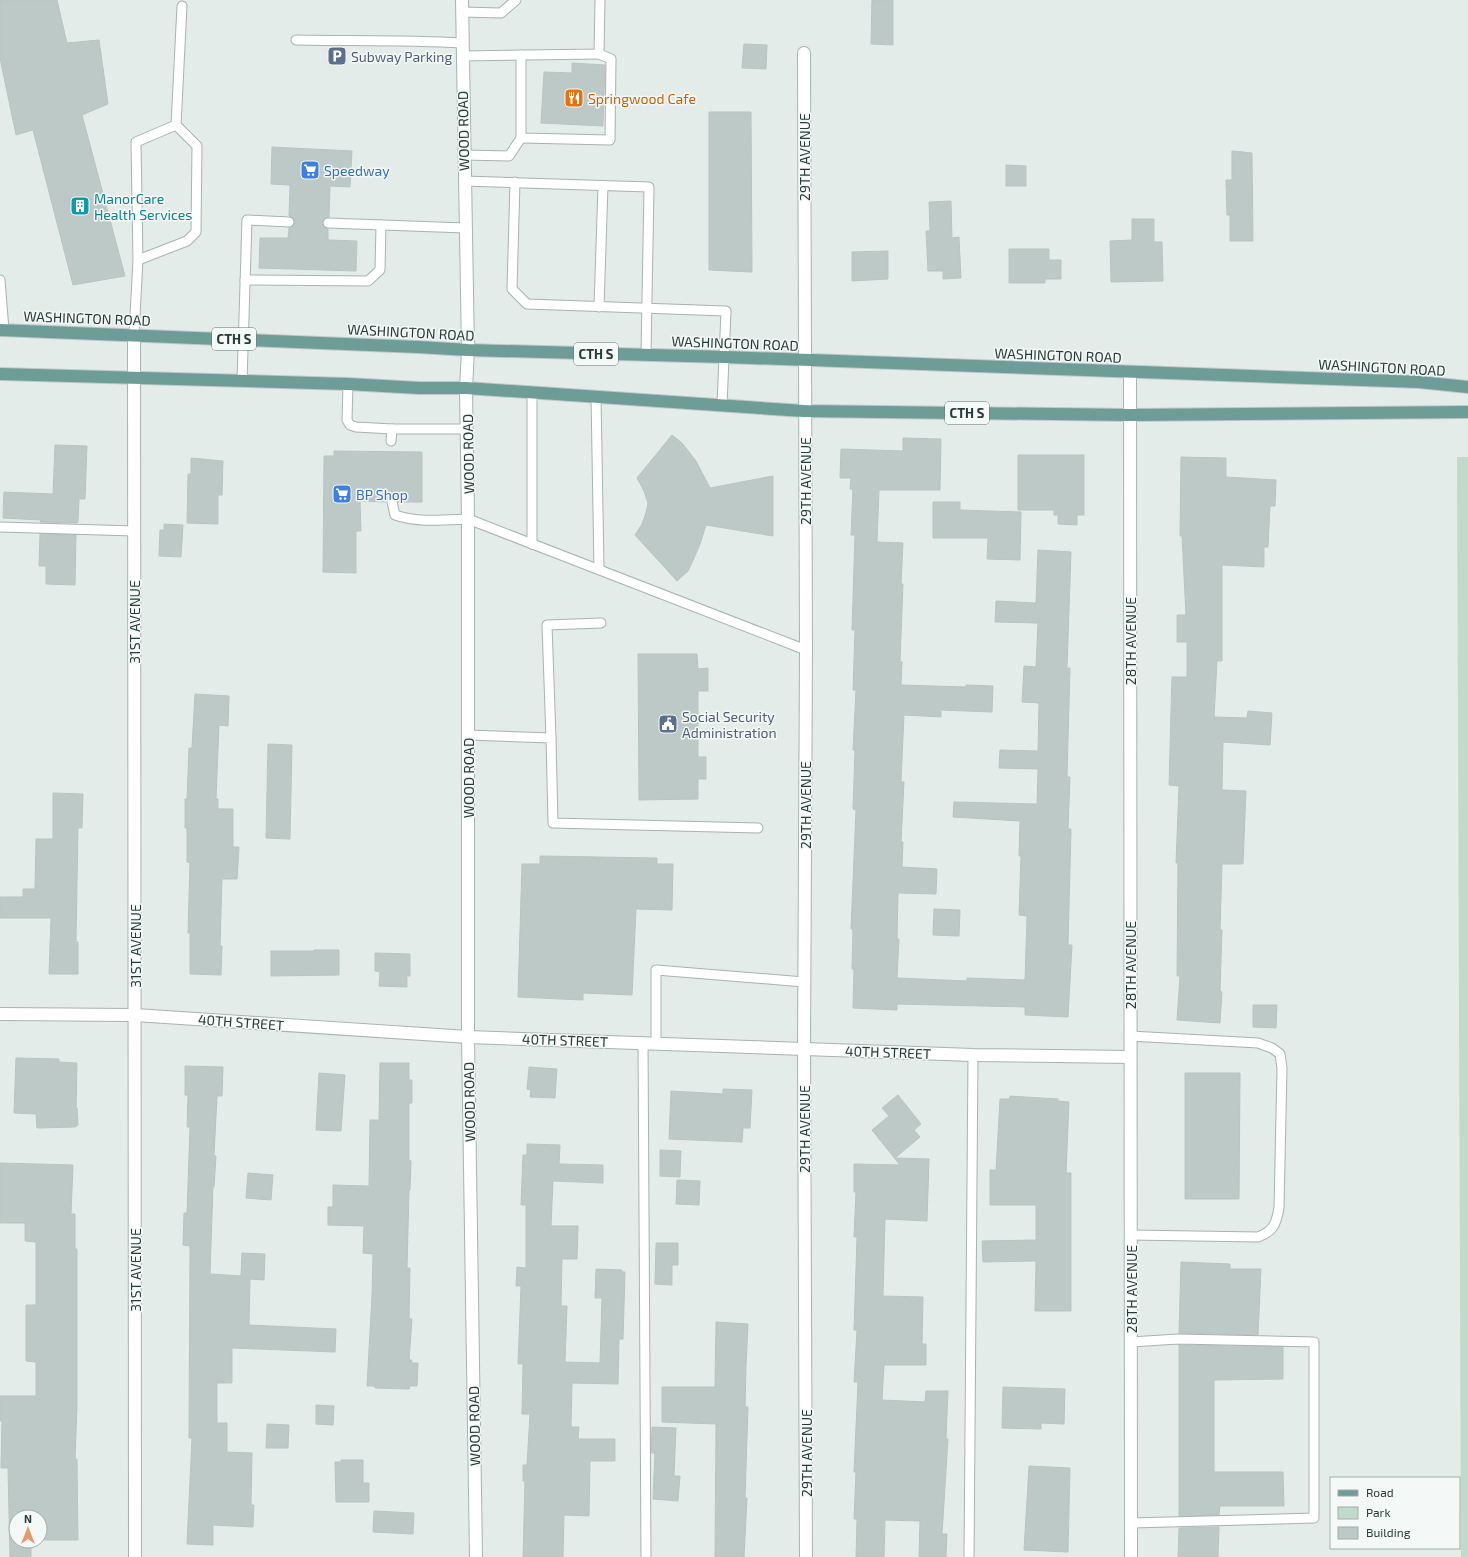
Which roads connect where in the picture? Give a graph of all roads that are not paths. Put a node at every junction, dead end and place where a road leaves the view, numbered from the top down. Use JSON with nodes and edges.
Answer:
{"nodes":[{"id":1,"x":516,"y":0,"type":"edge"},
{"id":2,"x":600,"y":0,"type":"edge"},
{"id":3,"x":182,"y":6,"type":"dead end"},
{"id":4,"x":462,"y":6,"type":"edge"},
{"id":5,"x":296,"y":40,"type":"dead end"},
{"id":6,"x":462,"y":43,"type":"junction"},
{"id":7,"x":804,"y":53,"type":"dead end"},
{"id":8,"x":598,"y":54,"type":"junction"},
{"id":9,"x":521,"y":55,"type":"junction"},
{"id":10,"x":462,"y":56,"type":"junction"},
{"id":11,"x":176,"y":125,"type":"junction"},
{"id":12,"x":521,"y":138,"type":"junction"},
{"id":13,"x":464,"y":155,"type":"junction"},
{"id":14,"x":464,"y":180,"type":"junction"},
{"id":15,"x":515,"y":182,"type":"junction"},
{"id":16,"x":603,"y":186,"type":"junction"},
{"id":17,"x":289,"y":222,"type":"dead end"},
{"id":18,"x":328,"y":224,"type":"dead end"},
{"id":19,"x":381,"y":225,"type":"junction"},
{"id":20,"x":465,"y":228,"type":"junction"},
{"id":21,"x":138,"y":260,"type":"junction"},
{"id":22,"x":0,"y":280,"type":"edge"},
{"id":23,"x":245,"y":280,"type":"junction"},
{"id":24,"x":599,"y":307,"type":"junction"},
{"id":25,"x":648,"y":309,"type":"junction"},
{"id":26,"x":2,"y":330,"type":"edge"},
{"id":27,"x":134,"y":334,"type":"junction"},
{"id":28,"x":243,"y":340,"type":"junction"},
{"id":29,"x":468,"y":350,"type":"junction"},
{"id":30,"x":646,"y":355,"type":"junction"},
{"id":31,"x":724,"y":357,"type":"junction"},
{"id":32,"x":805,"y":360,"type":"junction"},
{"id":33,"x":1130,"y":372,"type":"junction"},
{"id":34,"x":0,"y":374,"type":"edge"},
{"id":35,"x":134,"y":379,"type":"junction"},
{"id":36,"x":242,"y":382,"type":"junction"},
{"id":37,"x":348,"y":384,"type":"junction"},
{"id":38,"x":1468,"y":387,"type":"edge"},
{"id":39,"x":466,"y":388,"type":"junction"},
{"id":40,"x":532,"y":392,"type":"junction"},
{"id":41,"x":596,"y":396,"type":"junction"},
{"id":42,"x":722,"y":405,"type":"junction"},
{"id":43,"x":804,"y":411,"type":"junction"},
{"id":44,"x":1468,"y":412,"type":"edge"},
{"id":45,"x":1130,"y":415,"type":"junction"},
{"id":46,"x":392,"y":429,"type":"junction"},
{"id":47,"x":467,"y":429,"type":"junction"},
{"id":48,"x":391,"y":441,"type":"dead end"},
{"id":49,"x":392,"y":502,"type":"dead end"},
{"id":50,"x":468,"y":519,"type":"junction"},
{"id":51,"x":0,"y":526,"type":"edge"},
{"id":52,"x":134,"y":530,"type":"junction"},
{"id":53,"x":532,"y":544,"type":"junction"},
{"id":54,"x":598,"y":570,"type":"junction"},
{"id":55,"x":601,"y":623,"type":"dead end"},
{"id":56,"x":806,"y":650,"type":"junction"},
{"id":57,"x":468,"y":735,"type":"junction"},
{"id":58,"x":551,"y":738,"type":"junction"},
{"id":59,"x":758,"y":828,"type":"dead end"},
{"id":60,"x":804,"y":982,"type":"junction"},
{"id":61,"x":0,"y":1014,"type":"edge"},
{"id":62,"x":135,"y":1015,"type":"junction"},
{"id":63,"x":1130,"y":1036,"type":"junction"},
{"id":64,"x":468,"y":1037,"type":"junction"},
{"id":65,"x":643,"y":1042,"type":"junction"},
{"id":66,"x":656,"y":1043,"type":"junction"},
{"id":67,"x":804,"y":1049,"type":"junction"},
{"id":68,"x":972,"y":1055,"type":"junction"},
{"id":69,"x":1130,"y":1057,"type":"junction"},
{"id":70,"x":1130,"y":1235,"type":"junction"},
{"id":71,"x":1131,"y":1342,"type":"junction"},
{"id":72,"x":1131,"y":1523,"type":"junction"},
{"id":73,"x":135,"y":1557,"type":"edge"},
{"id":74,"x":476,"y":1557,"type":"edge"},
{"id":75,"x":646,"y":1557,"type":"edge"},
{"id":76,"x":806,"y":1557,"type":"edge"},
{"id":77,"x":969,"y":1557,"type":"edge"},
{"id":78,"x":1131,"y":1557,"type":"edge"}],
"edges":[{"from":1,"to":4,"type":"lane"},
{"from":2,"to":8,"type":"lane"},
{"from":3,"to":11,"type":"lane"},
{"from":4,"to":6,"type":"street","name":"WOOD ROAD"},
{"from":5,"to":6,"type":"lane"},
{"from":6,"to":10,"type":"street","name":"WOOD ROAD"},
{"from":7,"to":32,"type":"street","name":"29TH AVENUE"},
{"from":8,"to":9,"type":"lane"},
{"from":8,"to":12,"type":"lane"},
{"from":9,"to":10,"type":"lane"},
{"from":9,"to":12,"type":"lane"},
{"from":10,"to":13,"type":"street","name":"WOOD ROAD"},
{"from":11,"to":21,"type":"lane"},
{"from":11,"to":21,"type":"lane"},
{"from":12,"to":13,"type":"lane"},
{"from":13,"to":14,"type":"street","name":"WOOD ROAD"},
{"from":14,"to":15,"type":"lane"},
{"from":14,"to":20,"type":"street","name":"WOOD ROAD"},
{"from":15,"to":16,"type":"lane"},
{"from":15,"to":24,"type":"lane"},
{"from":16,"to":24,"type":"lane"},
{"from":16,"to":25,"type":"lane"},
{"from":17,"to":23,"type":"lane"},
{"from":18,"to":19,"type":"lane"},
{"from":19,"to":20,"type":"lane"},
{"from":19,"to":23,"type":"lane"},
{"from":20,"to":29,"type":"street","name":"WOOD ROAD"},
{"from":21,"to":27,"type":"lane"},
{"from":22,"to":26,"type":"lane"},
{"from":23,"to":28,"type":"lane"},
{"from":24,"to":25,"type":"lane"},
{"from":25,"to":30,"type":"lane"},
{"from":25,"to":31,"type":"lane"},
{"from":26,"to":27,"type":"main road","name":"WASHINGTON ROAD","number":"CTH S"},
{"from":27,"to":28,"type":"main road","name":"WASHINGTON ROAD","number":"CTH S"},
{"from":27,"to":35,"type":"street","name":"31ST AVENUE"},
{"from":28,"to":29,"type":"main road","name":"WASHINGTON ROAD","number":"CTH S"},
{"from":28,"to":36,"type":"lane"},
{"from":29,"to":30,"type":"main road","name":"WASHINGTON ROAD","number":"CTH S"},
{"from":29,"to":39,"type":"street","name":"WOOD ROAD"},
{"from":30,"to":31,"type":"main road","name":"WASHINGTON ROAD","number":"CTH S"},
{"from":31,"to":32,"type":"main road","name":"WASHINGTON ROAD","number":"CTH S"},
{"from":31,"to":42,"type":"lane"},
{"from":32,"to":33,"type":"main road","name":"WASHINGTON ROAD","number":"CTH S"},
{"from":32,"to":43,"type":"street","name":"29TH AVENUE"},
{"from":33,"to":38,"type":"main road","name":"WASHINGTON ROAD","number":"CTH S"},
{"from":33,"to":45,"type":"street","name":"28TH AVENUE"},
{"from":34,"to":35,"type":"main road","number":"CTH S"},
{"from":35,"to":36,"type":"main road","number":"CTH S"},
{"from":35,"to":52,"type":"street","name":"31ST AVENUE"},
{"from":36,"to":37,"type":"main road","number":"CTH S"},
{"from":37,"to":39,"type":"main road","number":"CTH S"},
{"from":37,"to":46,"type":"lane"},
{"from":39,"to":40,"type":"main road","number":"CTH S"},
{"from":39,"to":47,"type":"street","name":"WOOD ROAD"},
{"from":40,"to":41,"type":"main road","number":"CTH S"},
{"from":40,"to":53,"type":"lane"},
{"from":41,"to":42,"type":"main road","number":"CTH S"},
{"from":41,"to":54,"type":"lane"},
{"from":42,"to":43,"type":"main road","number":"CTH S"},
{"from":43,"to":45,"type":"main road","number":"CTH S"},
{"from":43,"to":56,"type":"street","name":"29TH AVENUE"},
{"from":44,"to":45,"type":"main road","number":"CTH S"},
{"from":45,"to":63,"type":"street","name":"28TH AVENUE"},
{"from":46,"to":47,"type":"lane"},
{"from":46,"to":48,"type":"lane"},
{"from":47,"to":50,"type":"street","name":"WOOD ROAD"},
{"from":49,"to":50,"type":"lane"},
{"from":50,"to":53,"type":"lane"},
{"from":50,"to":57,"type":"street","name":"WOOD ROAD"},
{"from":51,"to":52,"type":"lane"},
{"from":52,"to":62,"type":"street","name":"31ST AVENUE"},
{"from":53,"to":54,"type":"lane"},
{"from":54,"to":56,"type":"lane"},
{"from":55,"to":58,"type":"lane"},
{"from":56,"to":60,"type":"street","name":"29TH AVENUE"},
{"from":57,"to":58,"type":"lane"},
{"from":57,"to":64,"type":"street","name":"WOOD ROAD"},
{"from":58,"to":59,"type":"lane"},
{"from":60,"to":66,"type":"lane"},
{"from":60,"to":67,"type":"street","name":"29TH AVENUE"},
{"from":61,"to":62,"type":"street","name":"40TH STREET"},
{"from":62,"to":64,"type":"street","name":"40TH STREET"},
{"from":62,"to":73,"type":"street","name":"31ST AVENUE"},
{"from":63,"to":69,"type":"street","name":"28TH AVENUE"},
{"from":63,"to":70,"type":"lane"},
{"from":64,"to":65,"type":"street","name":"40TH STREET"},
{"from":64,"to":74,"type":"street","name":"WOOD ROAD"},
{"from":65,"to":66,"type":"street","name":"40TH STREET"},
{"from":65,"to":75,"type":"lane"},
{"from":66,"to":67,"type":"street","name":"40TH STREET"},
{"from":67,"to":68,"type":"street","name":"40TH STREET"},
{"from":67,"to":76,"type":"street","name":"29TH AVENUE"},
{"from":68,"to":69,"type":"street","name":"40TH STREET"},
{"from":68,"to":77,"type":"lane"},
{"from":69,"to":70,"type":"street","name":"28TH AVENUE"},
{"from":70,"to":71,"type":"street","name":"28TH AVENUE"},
{"from":71,"to":72,"type":"street","name":"28TH AVENUE"},
{"from":71,"to":72,"type":"lane"},
{"from":72,"to":78,"type":"street","name":"28TH AVENUE"}]}
